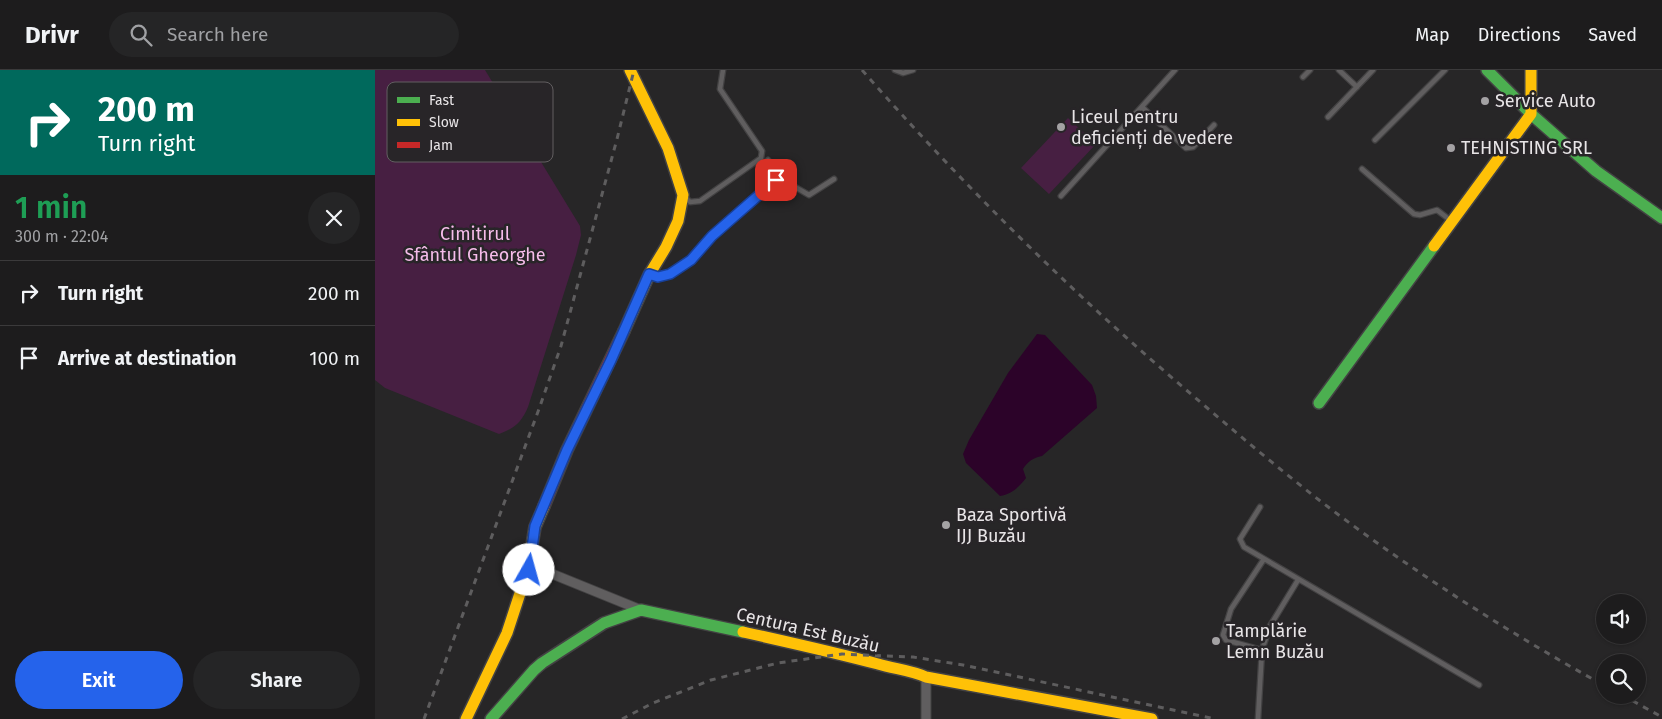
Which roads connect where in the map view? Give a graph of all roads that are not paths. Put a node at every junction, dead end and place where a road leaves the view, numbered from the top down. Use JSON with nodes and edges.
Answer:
{"nodes":[{"id":1,"x":630,"y":70,"type":"edge"},
{"id":2,"x":723,"y":70,"type":"edge"},
{"id":3,"x":895,"y":70,"type":"edge"},
{"id":4,"x":913,"y":70,"type":"edge"},
{"id":5,"x":1175,"y":70,"type":"edge"},
{"id":6,"x":1310,"y":70,"type":"edge"},
{"id":7,"x":1339,"y":70,"type":"edge"},
{"id":8,"x":1373,"y":70,"type":"edge"},
{"id":9,"x":1445,"y":70,"type":"edge"},
{"id":10,"x":1487,"y":70,"type":"edge"},
{"id":11,"x":1531,"y":70,"type":"edge"},
{"id":12,"x":1303,"y":78,"type":"dead end"},
{"id":13,"x":1357,"y":87,"type":"junction"},
{"id":14,"x":1142,"y":106,"type":"junction"},
{"id":15,"x":1531,"y":114,"type":"junction"},
{"id":16,"x":1328,"y":117,"type":"dead end"},
{"id":17,"x":1214,"y":125,"type":"dead end"},
{"id":18,"x":1375,"y":140,"type":"dead end"},
{"id":19,"x":763,"y":151,"type":"junction"},
{"id":20,"x":761,"y":158,"type":"junction"},
{"id":21,"x":769,"y":160,"type":"junction"},
{"id":22,"x":1362,"y":169,"type":"dead end"},
{"id":23,"x":776,"y":170,"type":"junction"},
{"id":24,"x":834,"y":179,"type":"dead end"},
{"id":25,"x":776,"y":180,"type":"junction"},
{"id":26,"x":783,"y":180,"type":"junction"},
{"id":27,"x":683,"y":195,"type":"junction"},
{"id":28,"x":1061,"y":196,"type":"dead end"},
{"id":29,"x":1662,"y":218,"type":"edge"},
{"id":30,"x":1451,"y":221,"type":"junction"},
{"id":31,"x":649,"y":274,"type":"junction"},
{"id":32,"x":1319,"y":403,"type":"dead end"},
{"id":33,"x":1260,"y":507,"type":"dead end"},
{"id":34,"x":1264,"y":559,"type":"junction"},
{"id":35,"x":529,"y":570,"type":"junction"},
{"id":36,"x":1298,"y":580,"type":"junction"},
{"id":37,"x":641,"y":610,"type":"junction"},
{"id":38,"x":1262,"y":650,"type":"junction"},
{"id":39,"x":926,"y":677,"type":"junction"},
{"id":40,"x":1479,"y":685,"type":"dead end"},
{"id":41,"x":465,"y":719,"type":"edge"},
{"id":42,"x":491,"y":719,"type":"edge"},
{"id":43,"x":926,"y":719,"type":"edge"},
{"id":44,"x":1152,"y":719,"type":"edge"},
{"id":45,"x":1258,"y":719,"type":"edge"}],
"edges":[{"from":1,"to":27,"type":"street"},
{"from":2,"to":19,"type":"lane"},
{"from":3,"to":4,"type":"lane"},
{"from":5,"to":14,"type":"lane"},
{"from":6,"to":12,"type":"lane"},
{"from":7,"to":13,"type":"lane"},
{"from":8,"to":13,"type":"lane"},
{"from":9,"to":18,"type":"lane"},
{"from":10,"to":15,"type":"street"},
{"from":11,"to":15,"type":"street"},
{"from":13,"to":16,"type":"lane"},
{"from":14,"to":17,"type":"lane"},
{"from":14,"to":28,"type":"lane"},
{"from":15,"to":29,"type":"street"},
{"from":15,"to":30,"type":"street"},
{"from":19,"to":20,"type":"lane"},
{"from":19,"to":21,"type":"lane"},
{"from":20,"to":21,"type":"lane"},
{"from":20,"to":27,"type":"lane"},
{"from":21,"to":23,"type":"lane"},
{"from":22,"to":30,"type":"lane"},
{"from":23,"to":25,"type":"lane"},
{"from":23,"to":26,"type":"lane"},
{"from":24,"to":26,"type":"lane"},
{"from":25,"to":26,"type":"lane"},
{"from":25,"to":31,"type":"lane"},
{"from":27,"to":31,"type":"street"},
{"from":30,"to":32,"type":"street"},
{"from":31,"to":35,"type":"street"},
{"from":33,"to":34,"type":"lane"},
{"from":34,"to":36,"type":"lane"},
{"from":34,"to":38,"type":"lane"},
{"from":35,"to":37,"type":"street"},
{"from":35,"to":41,"type":"street"},
{"from":36,"to":38,"type":"lane"},
{"from":36,"to":40,"type":"lane"},
{"from":37,"to":39,"type":"street","name":"Centura Est Buzău"},
{"from":37,"to":42,"type":"street"},
{"from":38,"to":45,"type":"lane"},
{"from":39,"to":43,"type":"street"},
{"from":39,"to":44,"type":"street","name":"Centura Est Buzău"}]}
